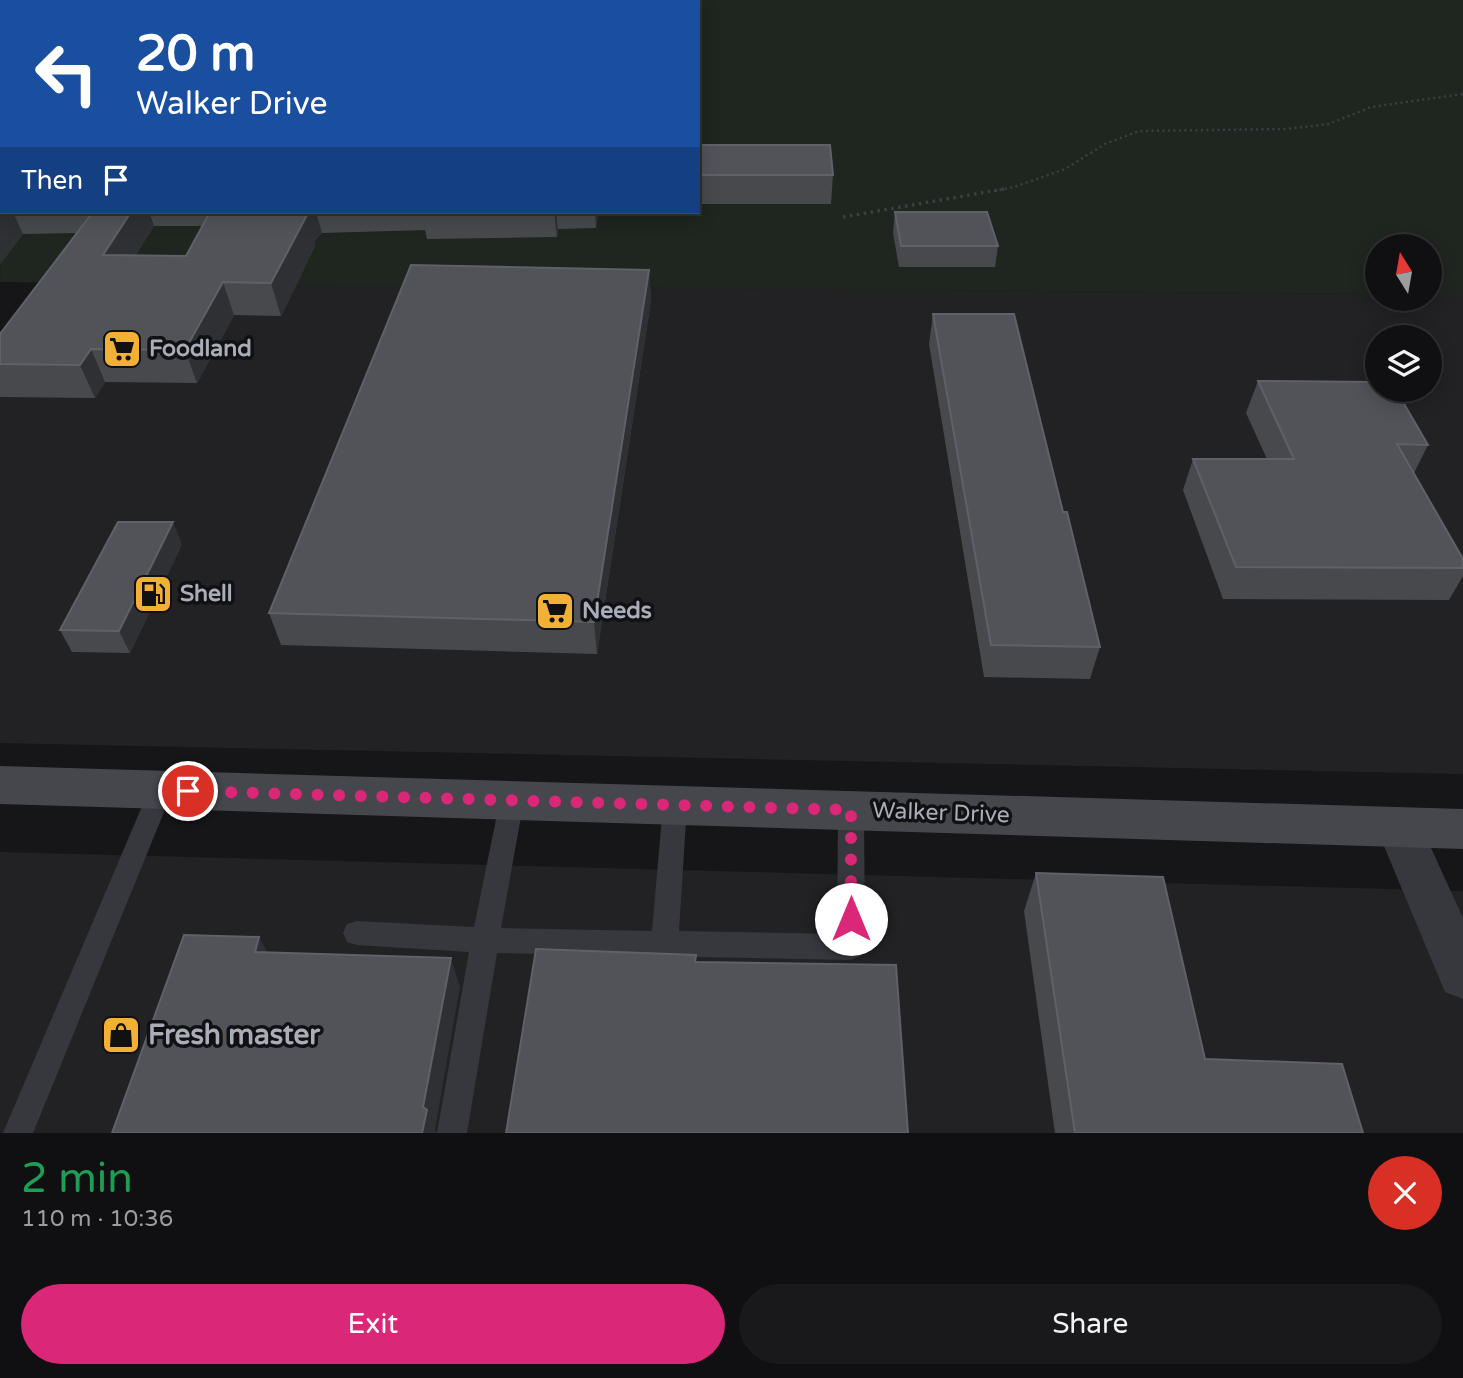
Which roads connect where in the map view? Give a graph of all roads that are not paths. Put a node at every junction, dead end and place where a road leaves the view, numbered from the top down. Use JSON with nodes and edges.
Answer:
{"nodes":[{"id":1,"x":0,"y":785,"type":"edge"},
{"id":2,"x":161,"y":790,"type":"junction"},
{"id":3,"x":512,"y":800,"type":"junction"},
{"id":4,"x":676,"y":805,"type":"junction"},
{"id":5,"x":851,"y":810,"type":"junction"},
{"id":6,"x":1399,"y":827,"type":"junction"},
{"id":7,"x":1463,"y":829,"type":"edge"},
{"id":8,"x":358,"y":933,"type":"dead end"},
{"id":9,"x":485,"y":940,"type":"junction"},
{"id":10,"x":665,"y":943,"type":"junction"},
{"id":11,"x":1463,"y":975,"type":"edge"},
{"id":12,"x":18,"y":1133,"type":"edge"},
{"id":13,"x":452,"y":1133,"type":"edge"}],
"edges":[{"from":1,"to":2,"type":"street","name":"Walker Drive"},
{"from":2,"to":3,"type":"street","name":"Walker Drive"},
{"from":2,"to":12,"type":"lane"},
{"from":3,"to":4,"type":"street","name":"Walker Drive"},
{"from":3,"to":9,"type":"lane"},
{"from":4,"to":5,"type":"street","name":"Walker Drive"},
{"from":4,"to":10,"type":"lane"},
{"from":5,"to":6,"type":"street","name":"Walker Drive"},
{"from":5,"to":10,"type":"lane"},
{"from":6,"to":7,"type":"street","name":"Walker Drive"},
{"from":6,"to":11,"type":"street"},
{"from":8,"to":9,"type":"lane"},
{"from":9,"to":10,"type":"lane"},
{"from":9,"to":13,"type":"lane"}]}
